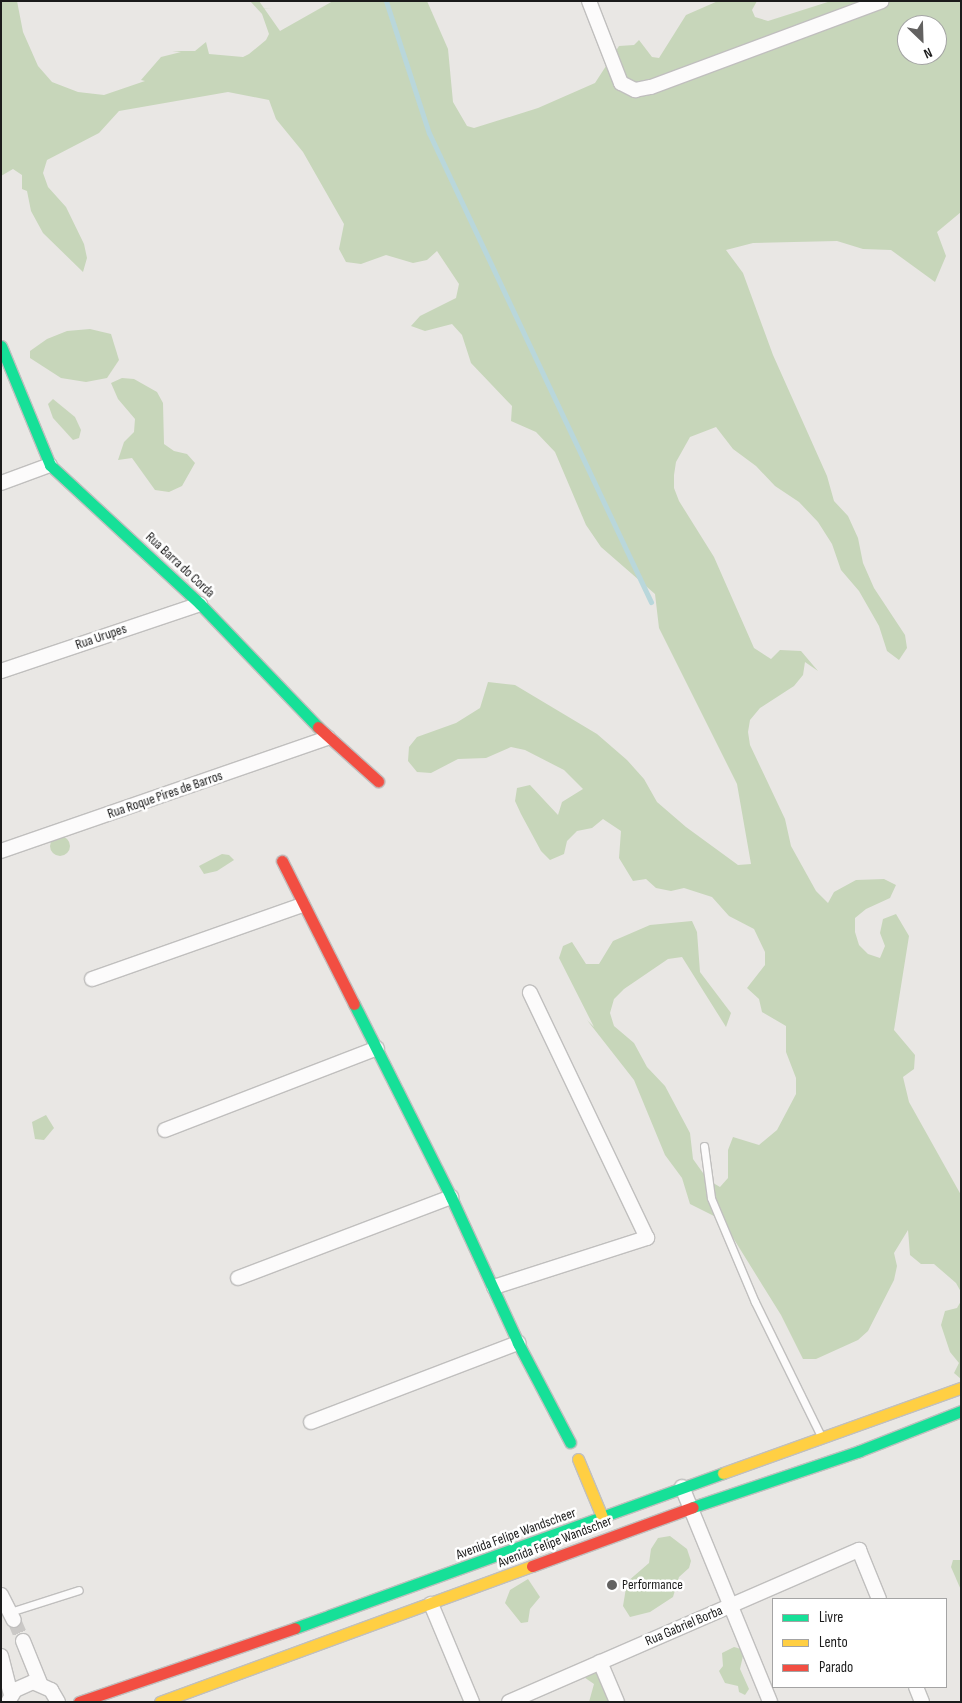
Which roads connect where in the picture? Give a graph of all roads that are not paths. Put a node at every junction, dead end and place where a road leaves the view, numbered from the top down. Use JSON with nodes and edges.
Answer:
{"nodes":[{"id":1,"x":589,"y":1,"type":"edge"},
{"id":2,"x":882,"y":1,"type":"edge"},
{"id":3,"x":1,"y":346,"type":"edge"},
{"id":4,"x":50,"y":466,"type":"junction"},
{"id":5,"x":1,"y":483,"type":"edge"},
{"id":6,"x":200,"y":604,"type":"junction"},
{"id":7,"x":1,"y":671,"type":"edge"},
{"id":8,"x":328,"y":738,"type":"junction"},
{"id":9,"x":378,"y":781,"type":"dead end"},
{"id":10,"x":1,"y":851,"type":"edge"},
{"id":11,"x":282,"y":861,"type":"dead end"},
{"id":12,"x":302,"y":905,"type":"junction"},
{"id":13,"x":92,"y":979,"type":"dead end"},
{"id":14,"x":530,"y":992,"type":"dead end"},
{"id":15,"x":377,"y":1048,"type":"junction"},
{"id":16,"x":165,"y":1130,"type":"dead end"},
{"id":17,"x":704,"y":1146,"type":"dead end"},
{"id":18,"x":451,"y":1197,"type":"junction"},
{"id":19,"x":238,"y":1278,"type":"dead end"},
{"id":20,"x":494,"y":1287,"type":"junction"},
{"id":21,"x":518,"y":1343,"type":"junction"},
{"id":22,"x":961,"y":1388,"type":"edge"},
{"id":23,"x":961,"y":1411,"type":"edge"},
{"id":24,"x":311,"y":1422,"type":"dead end"},
{"id":25,"x":823,"y":1439,"type":"junction"},
{"id":26,"x":570,"y":1442,"type":"dead end"},
{"id":27,"x":578,"y":1459,"type":"dead end"},
{"id":28,"x":682,"y":1487,"type":"junction"},
{"id":29,"x":689,"y":1510,"type":"junction"},
{"id":30,"x":603,"y":1519,"type":"junction"},
{"id":31,"x":79,"y":1590,"type":"dead end"},
{"id":32,"x":1,"y":1595,"type":"edge"},
{"id":33,"x":879,"y":1598,"type":"edge"},
{"id":34,"x":431,"y":1604,"type":"junction"},
{"id":35,"x":729,"y":1606,"type":"junction"},
{"id":36,"x":9,"y":1616,"type":"edge"},
{"id":37,"x":23,"y":1641,"type":"tunnel mouth"},
{"id":38,"x":1,"y":1656,"type":"edge"},
{"id":39,"x":600,"y":1662,"type":"junction"},
{"id":40,"x":40,"y":1683,"type":"junction"},
{"id":41,"x":916,"y":1688,"type":"edge"},
{"id":42,"x":9,"y":1699,"type":"edge"},
{"id":43,"x":58,"y":1702,"type":"edge"},
{"id":44,"x":78,"y":1702,"type":"edge"},
{"id":45,"x":160,"y":1702,"type":"edge"},
{"id":46,"x":472,"y":1702,"type":"edge"},
{"id":47,"x":509,"y":1702,"type":"edge"},
{"id":48,"x":617,"y":1702,"type":"edge"},
{"id":49,"x":770,"y":1702,"type":"edge"},
{"id":50,"x":922,"y":1702,"type":"edge"}],
"edges":[{"from":1,"to":2,"type":"street"},
{"from":3,"to":4,"type":"main road","name":"Rua Barra do Corda"},
{"from":4,"to":5,"type":"street"},
{"from":4,"to":6,"type":"main road","name":"Rua Barra do Corda"},
{"from":6,"to":7,"type":"street","name":"Rua Urupes"},
{"from":6,"to":8,"type":"main road","name":"Rua Barra do Corda"},
{"from":8,"to":9,"type":"main road","name":"Rua Barra do Corda"},
{"from":8,"to":10,"type":"street","name":"Rua Roque Pires de Barros"},
{"from":11,"to":12,"type":"main road"},
{"from":12,"to":13,"type":"street"},
{"from":12,"to":15,"type":"main road"},
{"from":14,"to":20,"type":"street"},
{"from":15,"to":16,"type":"street"},
{"from":15,"to":18,"type":"main road"},
{"from":17,"to":25,"type":"lane"},
{"from":18,"to":19,"type":"street"},
{"from":18,"to":20,"type":"main road"},
{"from":20,"to":21,"type":"main road"},
{"from":21,"to":24,"type":"street"},
{"from":21,"to":26,"type":"main road"},
{"from":22,"to":25,"type":"main road","name":"Avenida Felipe Wandscheer"},
{"from":23,"to":29,"type":"main road","name":"Avenida Felipe Wandscher"},
{"from":25,"to":28,"type":"main road","name":"Avenida Felipe Wandscheer"},
{"from":27,"to":30,"type":"main road"},
{"from":28,"to":29,"type":"street"},
{"from":28,"to":30,"type":"main road","name":"Avenida Felipe Wandscheer"},
{"from":29,"to":34,"type":"main road","name":"Avenida Felipe Wandscher"},
{"from":29,"to":35,"type":"street"},
{"from":30,"to":44,"type":"main road","name":"Avenida Felipe Wandscheer"},
{"from":31,"to":36,"type":"lane"},
{"from":32,"to":36,"type":"street"},
{"from":33,"to":35,"type":"street","name":"Rua Gabriel Borba"},
{"from":34,"to":45,"type":"main road","name":"Avenida Felipe Wandscher"},
{"from":34,"to":46,"type":"street"},
{"from":35,"to":39,"type":"street","name":"Rua Gabriel Borba"},
{"from":35,"to":49,"type":"street"},
{"from":37,"to":40,"type":"street"},
{"from":38,"to":42,"type":"street"},
{"from":39,"to":47,"type":"street","name":"Rua Gabriel Borba"},
{"from":39,"to":48,"type":"street"},
{"from":40,"to":42,"type":"street"},
{"from":40,"to":43,"type":"street"},
{"from":41,"to":50,"type":"street"}]}
